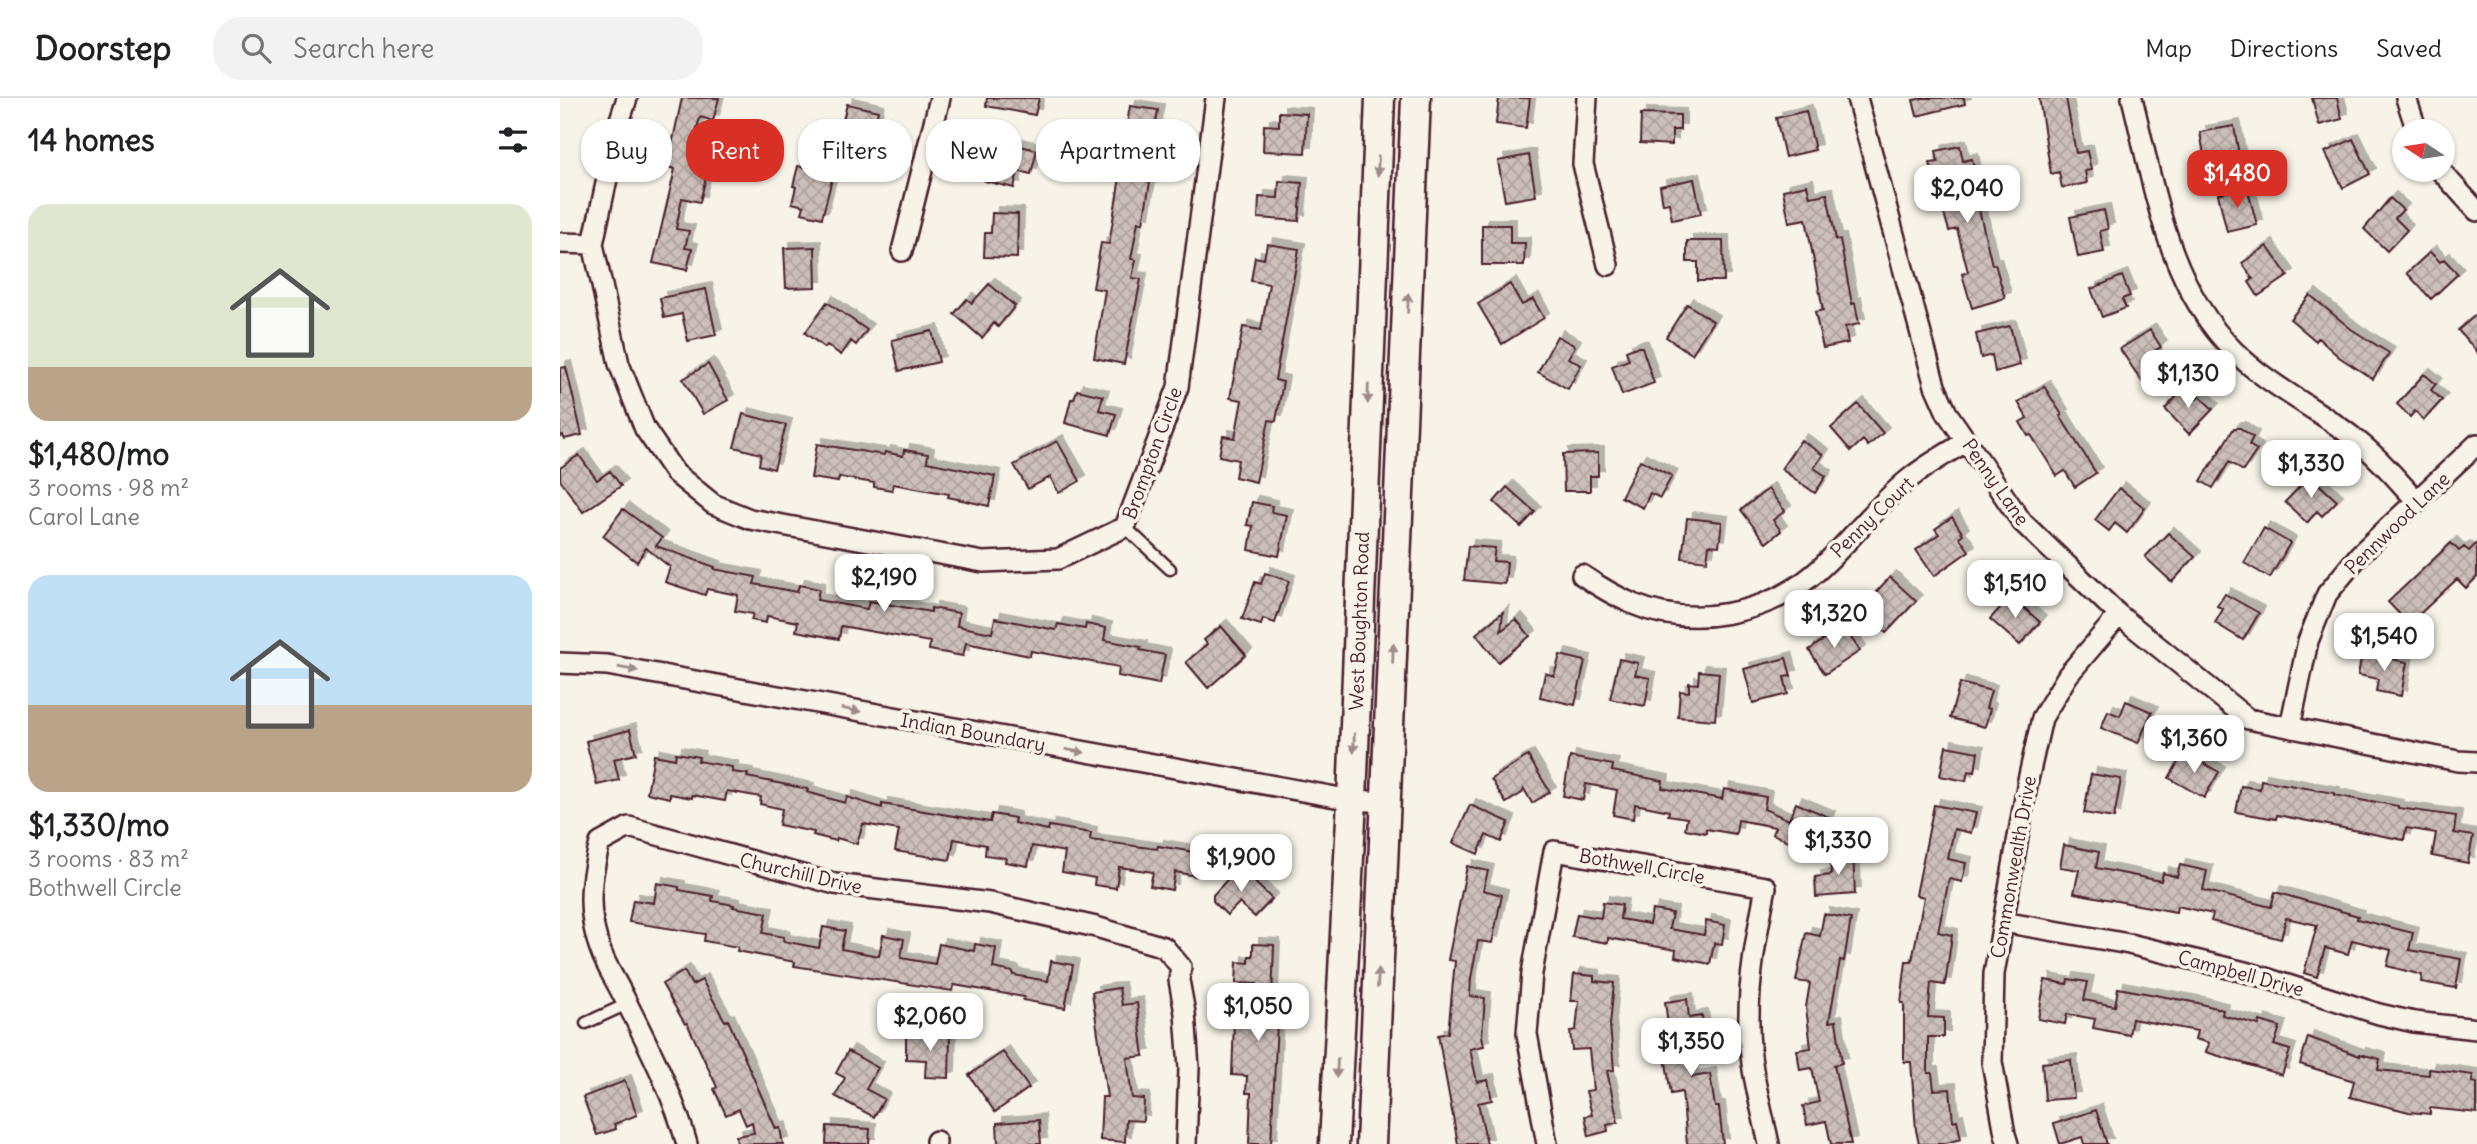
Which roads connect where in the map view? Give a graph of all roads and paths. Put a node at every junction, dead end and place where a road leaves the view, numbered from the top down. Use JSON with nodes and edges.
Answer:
{"nodes":[{"id":1,"x":627,"y":98,"type":"edge"},
{"id":2,"x":940,"y":98,"type":"edge"},
{"id":3,"x":1216,"y":98,"type":"edge"},
{"id":4,"x":1380,"y":98,"type":"edge"},
{"id":5,"x":1416,"y":98,"type":"edge"},
{"id":6,"x":1587,"y":98,"type":"edge"},
{"id":7,"x":1857,"y":98,"type":"edge"},
{"id":8,"x":2132,"y":98,"type":"edge"},
{"id":9,"x":2406,"y":98,"type":"edge"},
{"id":10,"x":2413,"y":119,"type":"edge"},
{"id":11,"x":2451,"y":182,"type":"edge"},
{"id":12,"x":2477,"y":211,"type":"edge"},
{"id":13,"x":560,"y":243,"type":"edge"},
{"id":14,"x":593,"y":244,"type":"junction"},
{"id":15,"x":902,"y":251,"type":"dead end"},
{"id":16,"x":1608,"y":265,"type":"dead end"},
{"id":17,"x":1967,"y":441,"type":"junction"},
{"id":18,"x":2477,"y":444,"type":"edge"},
{"id":19,"x":2418,"y":502,"type":"junction"},
{"id":20,"x":1125,"y":527,"type":"junction"},
{"id":21,"x":1170,"y":569,"type":"dead end"},
{"id":22,"x":1582,"y":575,"type":"dead end"},
{"id":23,"x":2119,"y":615,"type":"junction"},
{"id":24,"x":560,"y":663,"type":"edge"},
{"id":25,"x":2290,"y":727,"type":"junction"},
{"id":26,"x":2477,"y":762,"type":"edge"},
{"id":27,"x":1352,"y":800,"type":"junction"},
{"id":28,"x":1387,"y":802,"type":"junction"},
{"id":29,"x":2003,"y":922,"type":"junction"},
{"id":30,"x":627,"y":1004,"type":"junction"},
{"id":31,"x":586,"y":1023,"type":"dead end"},
{"id":32,"x":2477,"y":1029,"type":"edge"},
{"id":33,"x":687,"y":1144,"type":"edge"},
{"id":34,"x":1186,"y":1144,"type":"edge"},
{"id":35,"x":1334,"y":1144,"type":"edge"},
{"id":36,"x":1371,"y":1144,"type":"edge"},
{"id":37,"x":1547,"y":1144,"type":"edge"},
{"id":38,"x":1769,"y":1144,"type":"edge"},
{"id":39,"x":2008,"y":1144,"type":"edge"}],
"edges":[{"from":1,"to":14,"type":"street","name":"Brompton Circle"},
{"from":2,"to":15,"type":"street"},
{"from":3,"to":20,"type":"street","name":"Brompton Circle"},
{"from":4,"to":27,"type":"main road","name":"West Boughton Road","one_way":true},
{"from":28,"to":5,"type":"main road","name":"West Boughton Road","one_way":true},
{"from":6,"to":16,"type":"street"},
{"from":7,"to":17,"type":"street","name":"Penny Lane"},
{"from":8,"to":19,"type":"street"},
{"from":9,"to":10,"type":"street"},
{"from":11,"to":12,"type":"street"},
{"from":13,"to":14,"type":"street"},
{"from":14,"to":20,"type":"street","name":"Brompton Circle"},
{"from":17,"to":22,"type":"street","name":"Penny Court"},
{"from":17,"to":23,"type":"street","name":"Penny Lane"},
{"from":18,"to":19,"type":"street","name":"Pennwood Lane"},
{"from":19,"to":25,"type":"street","name":"Pennwood Lane"},
{"from":20,"to":21,"type":"lane"},
{"from":23,"to":25,"type":"street","name":"Penny Lane"},
{"from":23,"to":29,"type":"street","name":"Commonwealth Drive"},
{"from":24,"to":27,"type":"street","name":"Indian Boundary","one_way":true},
{"from":25,"to":26,"type":"street","name":"Penny Lane"},
{"from":27,"to":28,"type":"street","name":"Indian Boundary"},
{"from":27,"to":35,"type":"main road","name":"West Boughton Road","one_way":true},
{"from":36,"to":28,"type":"main road","name":"West Boughton Road","one_way":true},
{"from":29,"to":32,"type":"street","name":"Campbell Drive"},
{"from":29,"to":39,"type":"street","name":"Commonwealth Drive"},
{"from":30,"to":31,"type":"lane"},
{"from":30,"to":33,"type":"street","name":"Churchill Drive"},
{"from":30,"to":34,"type":"street","name":"Churchill Drive"},
{"from":37,"to":38,"type":"street","name":"Bothwell Circle"}]}
